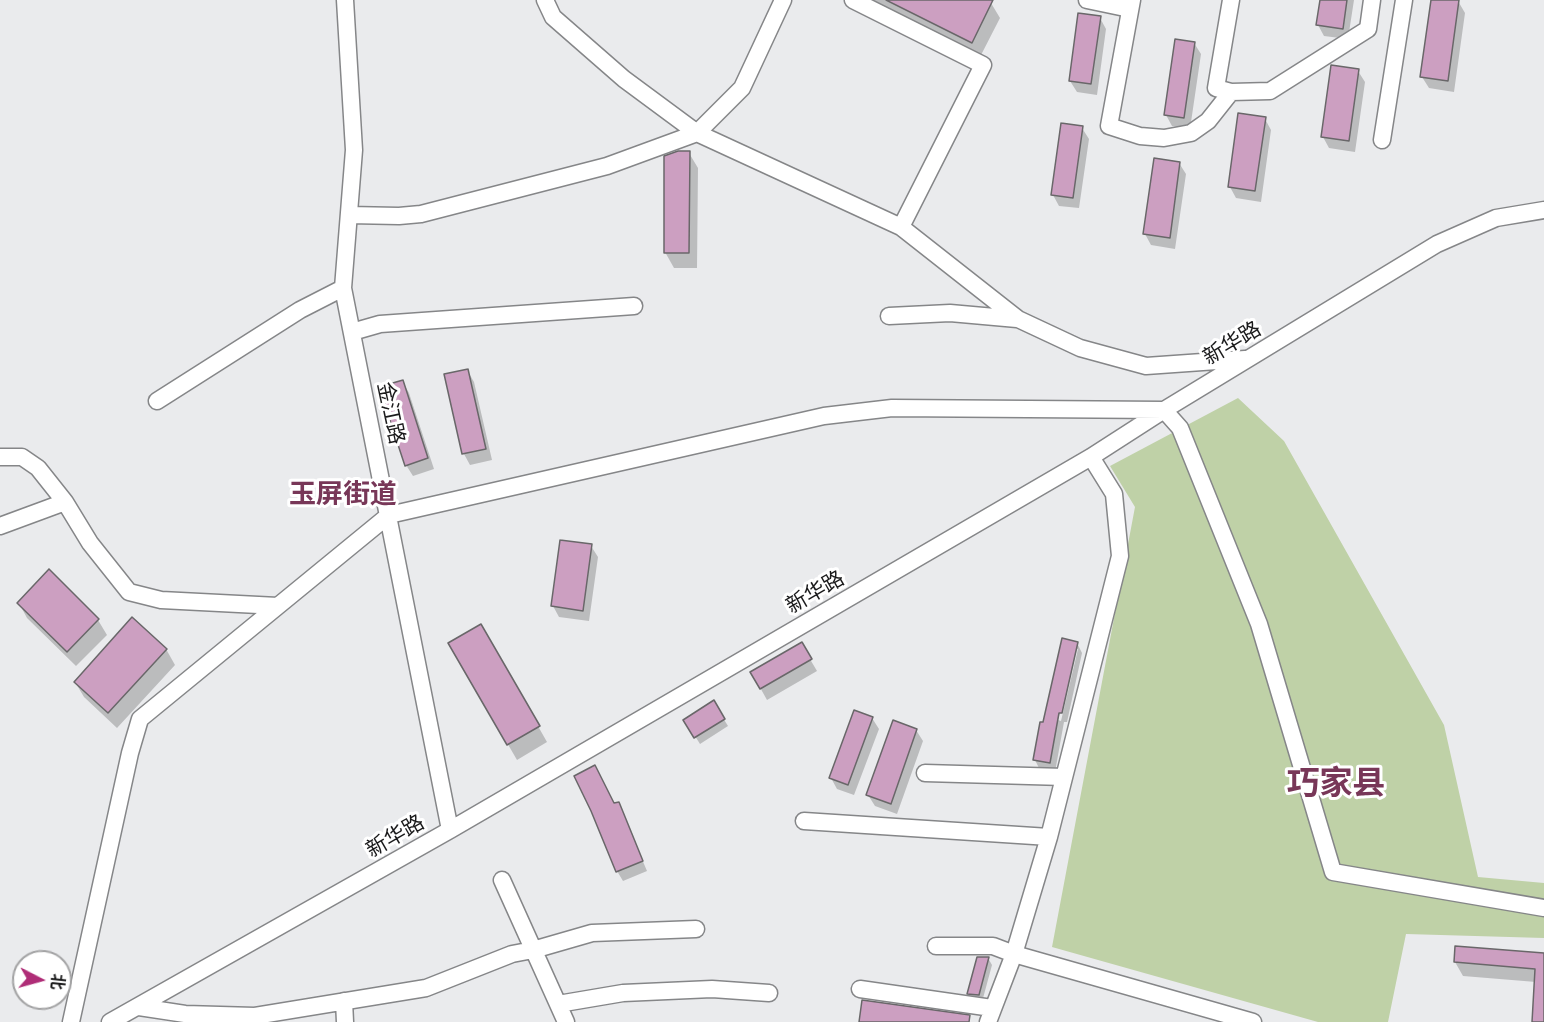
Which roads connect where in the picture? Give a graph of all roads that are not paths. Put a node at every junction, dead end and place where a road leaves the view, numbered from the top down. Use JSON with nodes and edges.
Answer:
{"nodes":[{"id":1,"x":345,"y":0,"type":"edge"},
{"id":2,"x":545,"y":0,"type":"edge"},
{"id":3,"x":783,"y":0,"type":"edge"},
{"id":4,"x":853,"y":0,"type":"edge"},
{"id":5,"x":1088,"y":0,"type":"edge"},
{"id":6,"x":1231,"y":0,"type":"edge"},
{"id":7,"x":1372,"y":0,"type":"edge"},
{"id":8,"x":1404,"y":0,"type":"edge"},
{"id":9,"x":1131,"y":4,"type":"edge"},
{"id":10,"x":1231,"y":92,"type":"junction"},
{"id":11,"x":697,"y":133,"type":"junction"},
{"id":12,"x":1382,"y":140,"type":"dead end"},
{"id":13,"x":1544,"y":210,"type":"edge"},
{"id":14,"x":349,"y":215,"type":"junction"},
{"id":15,"x":901,"y":227,"type":"junction"},
{"id":16,"x":343,"y":288,"type":"junction"},
{"id":17,"x":634,"y":306,"type":"dead end"},
{"id":18,"x":889,"y":316,"type":"dead end"},
{"id":19,"x":1018,"y":319,"type":"junction"},
{"id":20,"x":352,"y":332,"type":"junction"},
{"id":21,"x":1248,"y":359,"type":"junction"},
{"id":22,"x":157,"y":400,"type":"dead end"},
{"id":23,"x":1164,"y":410,"type":"junction"},
{"id":24,"x":0,"y":457,"type":"edge"},
{"id":25,"x":1091,"y":457,"type":"junction"},
{"id":26,"x":65,"y":502,"type":"junction"},
{"id":27,"x":389,"y":515,"type":"junction"},
{"id":28,"x":0,"y":526,"type":"edge"},
{"id":29,"x":278,"y":606,"type":"junction"},
{"id":30,"x":925,"y":773,"type":"dead end"},
{"id":31,"x":1064,"y":777,"type":"junction"},
{"id":32,"x":804,"y":821,"type":"dead end"},
{"id":33,"x":450,"y":830,"type":"junction"},
{"id":34,"x":1049,"y":837,"type":"junction"},
{"id":35,"x":502,"y":880,"type":"dead end"},
{"id":36,"x":1544,"y":908,"type":"edge"},
{"id":37,"x":696,"y":929,"type":"dead end"},
{"id":38,"x":936,"y":946,"type":"dead end"},
{"id":39,"x":533,"y":950,"type":"junction"},
{"id":40,"x":1014,"y":954,"type":"junction"},
{"id":41,"x":860,"y":989,"type":"dead end"},
{"id":42,"x":769,"y":993,"type":"dead end"},
{"id":43,"x":344,"y":1001,"type":"junction"},
{"id":44,"x":558,"y":1004,"type":"junction"},
{"id":45,"x":139,"y":1007,"type":"junction"},
{"id":46,"x":990,"y":1015,"type":"edge"},
{"id":47,"x":71,"y":1022,"type":"edge"},
{"id":48,"x":110,"y":1022,"type":"edge"},
{"id":49,"x":345,"y":1022,"type":"edge"},
{"id":50,"x":566,"y":1022,"type":"edge"},
{"id":51,"x":1253,"y":1022,"type":"edge"}],
"edges":[{"from":1,"to":14,"type":"street","name":"金江路"},
{"from":2,"to":11,"type":"street"},
{"from":3,"to":11,"type":"street"},
{"from":4,"to":15,"type":"street"},
{"from":5,"to":9,"type":"street"},
{"from":6,"to":10,"type":"street"},
{"from":7,"to":10,"type":"street"},
{"from":8,"to":12,"type":"street"},
{"from":9,"to":10,"type":"street"},
{"from":11,"to":14,"type":"street"},
{"from":11,"to":15,"type":"street"},
{"from":13,"to":21,"type":"street","name":"新华路"},
{"from":14,"to":16,"type":"street","name":"金江路"},
{"from":15,"to":19,"type":"street"},
{"from":16,"to":20,"type":"street","name":"金江路"},
{"from":16,"to":22,"type":"street"},
{"from":17,"to":20,"type":"street"},
{"from":18,"to":19,"type":"street"},
{"from":19,"to":21,"type":"street"},
{"from":20,"to":27,"type":"street","name":"金江路"},
{"from":21,"to":23,"type":"street","name":"新华路"},
{"from":23,"to":25,"type":"street","name":"新华路"},
{"from":23,"to":27,"type":"street"},
{"from":23,"to":36,"type":"street"},
{"from":24,"to":26,"type":"street"},
{"from":25,"to":31,"type":"street"},
{"from":25,"to":33,"type":"street","name":"新华路"},
{"from":26,"to":28,"type":"street"},
{"from":26,"to":29,"type":"street"},
{"from":27,"to":29,"type":"street"},
{"from":27,"to":33,"type":"street","name":"金江路"},
{"from":29,"to":47,"type":"street"},
{"from":30,"to":31,"type":"street"},
{"from":31,"to":34,"type":"street"},
{"from":32,"to":34,"type":"street"},
{"from":33,"to":45,"type":"street","name":"新华路"},
{"from":34,"to":40,"type":"street"},
{"from":35,"to":39,"type":"street"},
{"from":37,"to":39,"type":"street"},
{"from":38,"to":40,"type":"street"},
{"from":39,"to":43,"type":"street"},
{"from":39,"to":44,"type":"street"},
{"from":40,"to":46,"type":"street"},
{"from":40,"to":51,"type":"street"},
{"from":41,"to":46,"type":"street"},
{"from":42,"to":44,"type":"street"},
{"from":43,"to":45,"type":"street"},
{"from":43,"to":49,"type":"street"},
{"from":44,"to":50,"type":"street"},
{"from":45,"to":48,"type":"street","name":"新华路"}]}
